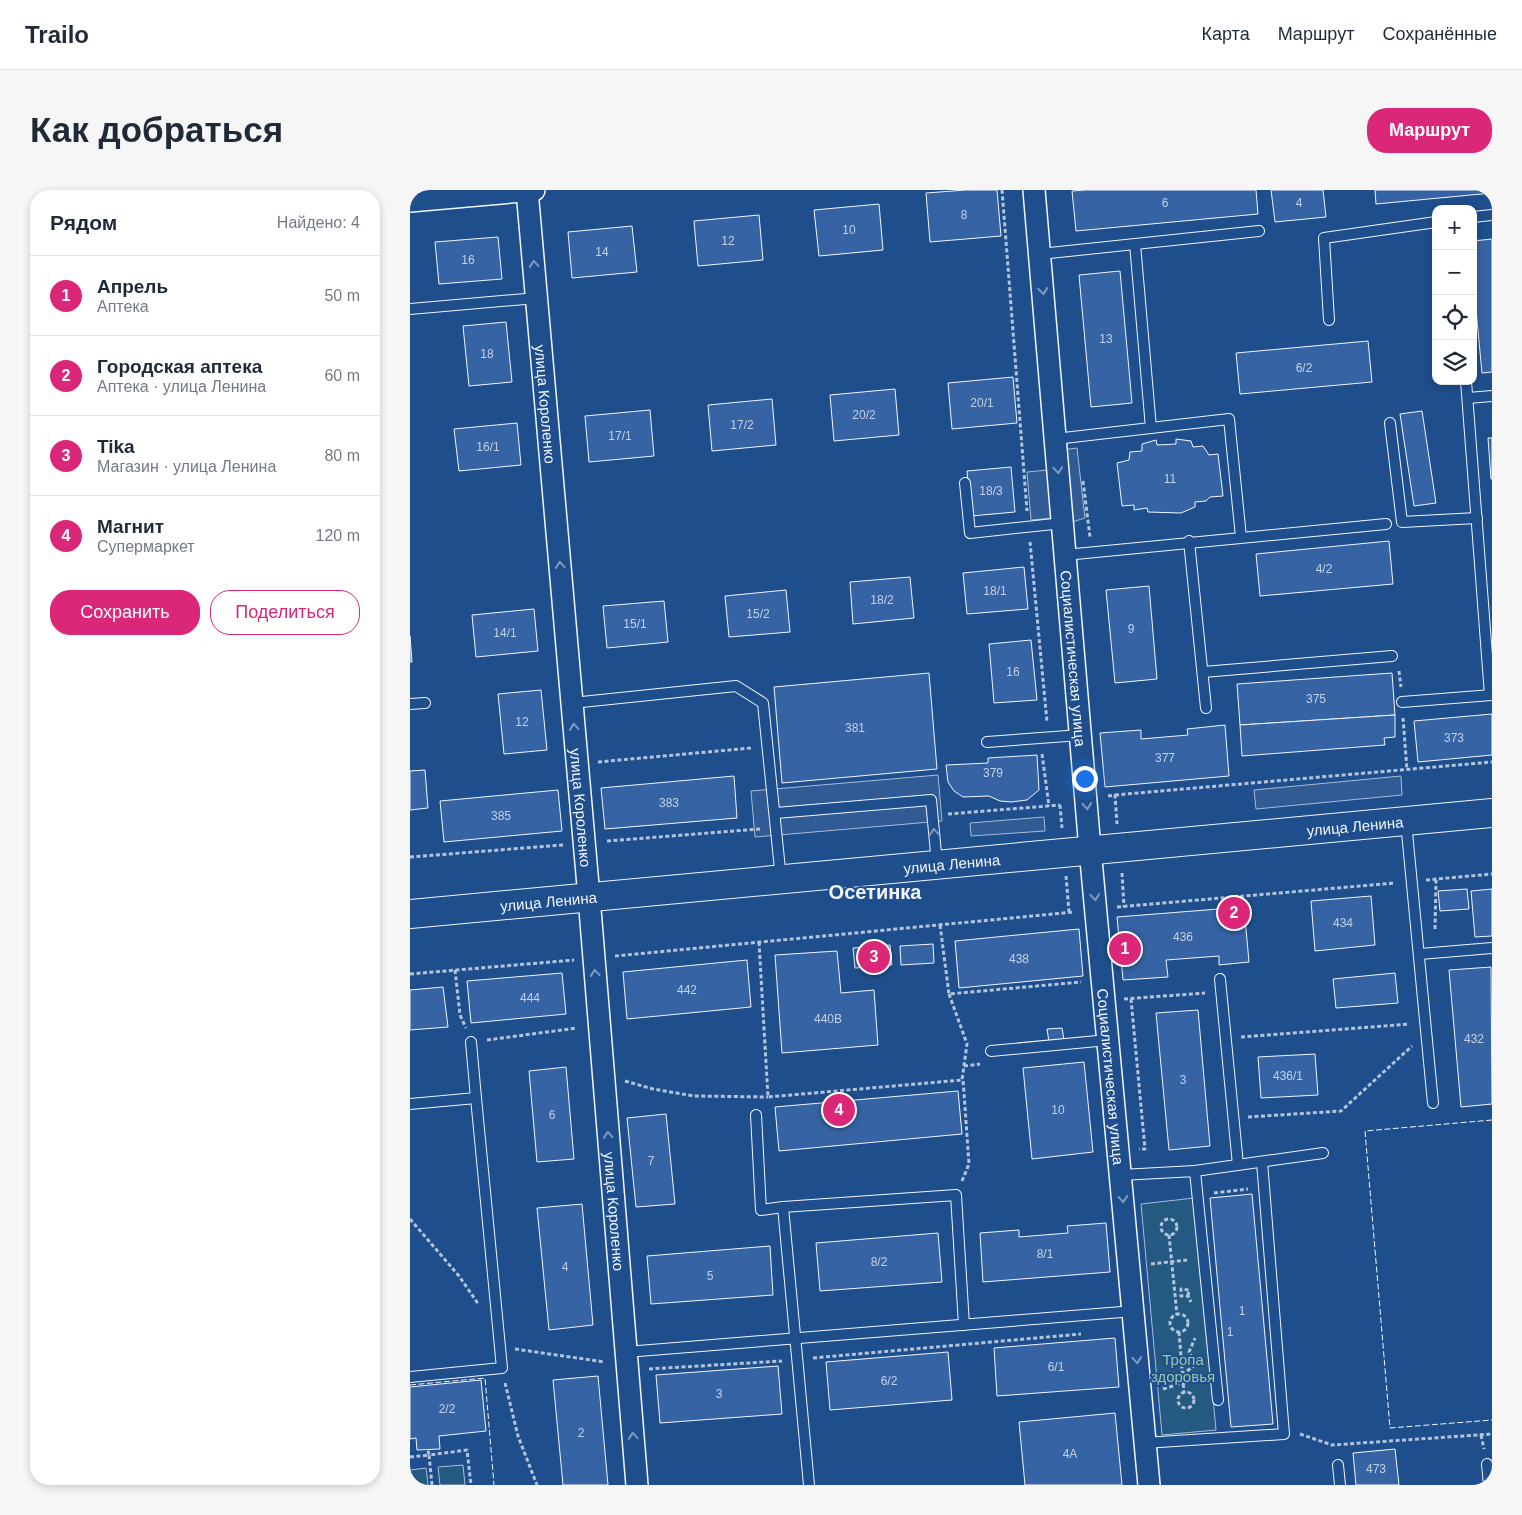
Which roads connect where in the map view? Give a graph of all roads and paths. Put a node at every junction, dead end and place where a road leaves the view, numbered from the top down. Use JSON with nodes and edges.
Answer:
{"nodes":[{"id":1,"x":527,"y":190,"type":"edge"},
{"id":2,"x":534,"y":190,"type":"edge"},
{"id":3,"x":1002,"y":190,"type":"edge"},
{"id":4,"x":1034,"y":190,"type":"edge"},
{"id":5,"x":410,"y":201,"type":"edge"},
{"id":6,"x":1492,"y":215,"type":"edge"},
{"id":7,"x":1477,"y":217,"type":"edge"},
{"id":8,"x":1432,"y":223,"type":"edge"},
{"id":9,"x":1259,"y":232,"type":"dead end"},
{"id":10,"x":1136,"y":244,"type":"junction"},
{"id":11,"x":1040,"y":254,"type":"junction"},
{"id":12,"x":537,"y":298,"type":"junction"},
{"id":13,"x":410,"y":309,"type":"edge"},
{"id":14,"x":1329,"y":320,"type":"dead end"},
{"id":15,"x":1466,"y":385,"type":"edge"},
{"id":16,"x":1492,"y":396,"type":"edge"},
{"id":17,"x":1468,"y":398,"type":"junction"},
{"id":18,"x":1390,"y":423,"type":"dead end"},
{"id":19,"x":1151,"y":428,"type":"junction"},
{"id":20,"x":1055,"y":440,"type":"junction"},
{"id":21,"x":965,"y":483,"type":"dead end"},
{"id":22,"x":1477,"y":518,"type":"junction"},
{"id":23,"x":1063,"y":523,"type":"junction"},
{"id":24,"x":1386,"y":524,"type":"dead end"},
{"id":25,"x":1028,"y":527,"type":"junction"},
{"id":26,"x":1241,"y":536,"type":"junction"},
{"id":27,"x":1189,"y":541,"type":"junction"},
{"id":28,"x":1065,"y":554,"type":"junction"},
{"id":29,"x":1392,"y":656,"type":"dead end"},
{"id":30,"x":1203,"y":672,"type":"junction"},
{"id":31,"x":1491,"y":695,"type":"edge"},
{"id":32,"x":1402,"y":702,"type":"dead end"},
{"id":33,"x":425,"y":703,"type":"dead end"},
{"id":34,"x":572,"y":703,"type":"junction"},
{"id":35,"x":410,"y":704,"type":"edge"},
{"id":36,"x":1206,"y":708,"type":"dead end"},
{"id":37,"x":1081,"y":734,"type":"junction"},
{"id":38,"x":1049,"y":737,"type":"junction"},
{"id":39,"x":987,"y":742,"type":"dead end"},
{"id":40,"x":768,"y":747,"type":"junction"},
{"id":41,"x":1492,"y":762,"type":"edge"},
{"id":42,"x":577,"y":764,"type":"junction"},
{"id":43,"x":1115,"y":795,"type":"dead end"},
{"id":44,"x":1060,"y":805,"type":"dead end"},
{"id":45,"x":1049,"y":806,"type":"junction"},
{"id":46,"x":776,"y":813,"type":"junction"},
{"id":47,"x":1492,"y":813,"type":"edge"},
{"id":48,"x":933,"y":816,"type":"junction"},
{"id":49,"x":1406,"y":821,"type":"junction"},
{"id":50,"x":777,"y":827,"type":"junction"},
{"id":51,"x":584,"y":843,"type":"junction"},
{"id":52,"x":1090,"y":849,"type":"junction"},
{"id":53,"x":410,"y":857,"type":"edge"},
{"id":54,"x":937,"y":864,"type":"junction"},
{"id":55,"x":1492,"y":874,"type":"edge"},
{"id":56,"x":781,"y":879,"type":"junction"},
{"id":57,"x":1436,"y":880,"type":"junction"},
{"id":58,"x":1412,"y":882,"type":"junction"},
{"id":59,"x":589,"y":897,"type":"junction"},
{"id":60,"x":1096,"y":910,"type":"junction"},
{"id":61,"x":410,"y":914,"type":"edge"},
{"id":62,"x":940,"y":925,"type":"junction"},
{"id":63,"x":759,"y":942,"type":"junction"},
{"id":64,"x":1492,"y":948,"type":"edge"},
{"id":65,"x":1434,"y":953,"type":"junction"},
{"id":66,"x":1420,"y":954,"type":"junction"},
{"id":67,"x":594,"y":958,"type":"junction"},
{"id":68,"x":456,"y":970,"type":"junction"},
{"id":69,"x":410,"y":974,"type":"edge"},
{"id":70,"x":1220,"y":979,"type":"dead end"},
{"id":71,"x":1082,"y":982,"type":"dead end"},
{"id":72,"x":949,"y":994,"type":"junction"},
{"id":73,"x":1131,"y":999,"type":"junction"},
{"id":74,"x":1116,"y":1000,"type":"dead end"},
{"id":75,"x":1207,"y":1002,"type":"dead end"},
{"id":76,"x":1427,"y":1026,"type":"junction"},
{"id":77,"x":580,"y":1027,"type":"dead end"},
{"id":78,"x":1226,"y":1038,"type":"junction"},
{"id":79,"x":1108,"y":1040,"type":"junction"},
{"id":80,"x":471,"y":1042,"type":"junction"},
{"id":81,"x":991,"y":1051,"type":"dead end"},
{"id":82,"x":963,"y":1072,"type":"junction"},
{"id":83,"x":617,"y":1079,"type":"dead end"},
{"id":84,"x":768,"y":1097,"type":"junction"},
{"id":85,"x":476,"y":1098,"type":"junction"},
{"id":86,"x":1433,"y":1103,"type":"dead end"},
{"id":87,"x":410,"y":1104,"type":"edge"},
{"id":88,"x":756,"y":1115,"type":"dead end"},
{"id":89,"x":1234,"y":1118,"type":"junction"},
{"id":90,"x":1130,"y":1150,"type":"dead end"},
{"id":91,"x":1323,"y":1153,"type":"dead end"},
{"id":92,"x":1262,"y":1162,"type":"junction"},
{"id":93,"x":1238,"y":1166,"type":"junction"},
{"id":94,"x":1195,"y":1171,"type":"junction"},
{"id":95,"x":1121,"y":1175,"type":"junction"},
{"id":96,"x":1256,"y":1189,"type":"dead end"},
{"id":97,"x":956,"y":1195,"type":"junction"},
{"id":98,"x":1197,"y":1196,"type":"junction"},
{"id":99,"x":783,"y":1207,"type":"junction"},
{"id":100,"x":1169,"y":1236,"type":"junction"},
{"id":101,"x":1204,"y":1258,"type":"junction"},
{"id":102,"x":1150,"y":1264,"type":"dead end"},
{"id":103,"x":1188,"y":1296,"type":"dead end"},
{"id":104,"x":1194,"y":1304,"type":"dead end"},
{"id":105,"x":1134,"y":1311,"type":"junction"},
{"id":106,"x":1177,"y":1315,"type":"junction"},
{"id":107,"x":964,"y":1325,"type":"junction"},
{"id":108,"x":1178,"y":1332,"type":"junction"},
{"id":109,"x":1082,"y":1334,"type":"dead end"},
{"id":110,"x":795,"y":1338,"type":"junction"},
{"id":111,"x":626,"y":1352,"type":"junction"},
{"id":112,"x":797,"y":1360,"type":"junction"},
{"id":113,"x":502,"y":1368,"type":"junction"},
{"id":114,"x":640,"y":1370,"type":"dead end"},
{"id":115,"x":1216,"y":1373,"type":"junction"},
{"id":116,"x":410,"y":1377,"type":"edge"},
{"id":117,"x":1183,"y":1383,"type":"junction"},
{"id":118,"x":1158,"y":1391,"type":"dead end"},
{"id":119,"x":1184,"y":1393,"type":"junction"},
{"id":120,"x":1218,"y":1400,"type":"dead end"},
{"id":121,"x":1284,"y":1428,"type":"junction"},
{"id":122,"x":1492,"y":1434,"type":"edge"},
{"id":123,"x":1144,"y":1443,"type":"junction"},
{"id":124,"x":428,"y":1450,"type":"dead end"},
{"id":125,"x":429,"y":1455,"type":"junction"},
{"id":126,"x":410,"y":1457,"type":"edge"},
{"id":127,"x":1487,"y":1464,"type":"dead end"},
{"id":128,"x":1338,"y":1465,"type":"dead end"},
{"id":129,"x":432,"y":1485,"type":"edge"},
{"id":130,"x":471,"y":1485,"type":"edge"},
{"id":131,"x":537,"y":1485,"type":"edge"},
{"id":132,"x":637,"y":1485,"type":"edge"},
{"id":133,"x":809,"y":1485,"type":"edge"},
{"id":134,"x":1149,"y":1485,"type":"edge"},
{"id":135,"x":1340,"y":1485,"type":"edge"},
{"id":136,"x":1489,"y":1485,"type":"edge"}],
"edges":[{"from":1,"to":2,"type":"street"},
{"from":1,"to":5,"type":"street"},
{"from":12,"to":1,"type":"street","name":"улица Короленко","one_way":true},
{"from":3,"to":25,"type":"path"},
{"from":4,"to":11,"type":"street","name":"Социалистическая улица"},
{"from":6,"to":7,"type":"lane"},
{"from":8,"to":14,"type":"lane"},
{"from":9,"to":10,"type":"lane"},
{"from":10,"to":11,"type":"lane"},
{"from":10,"to":19,"type":"lane"},
{"from":11,"to":20,"type":"street","name":"Социалистическая улица","one_way":true},
{"from":12,"to":13,"type":"lane"},
{"from":34,"to":12,"type":"street","name":"улица Короленко","one_way":true},
{"from":15,"to":17,"type":"lane"},
{"from":16,"to":17,"type":"lane"},
{"from":17,"to":22,"type":"lane"},
{"from":18,"to":22,"type":"lane"},
{"from":19,"to":20,"type":"lane"},
{"from":19,"to":26,"type":"lane"},
{"from":20,"to":23,"type":"street","name":"Социалистическая улица","one_way":true},
{"from":21,"to":25,"type":"lane"},
{"from":22,"to":31,"type":"lane"},
{"from":23,"to":25,"type":"lane"},
{"from":23,"to":28,"type":"street","name":"Социалистическая улица"},
{"from":24,"to":26,"type":"lane"},
{"from":25,"to":38,"type":"path"},
{"from":26,"to":27,"type":"lane"},
{"from":27,"to":28,"type":"lane"},
{"from":27,"to":30,"type":"lane"},
{"from":28,"to":37,"type":"street","name":"Социалистическая улица"},
{"from":29,"to":30,"type":"lane"},
{"from":30,"to":36,"type":"lane"},
{"from":31,"to":32,"type":"lane"},
{"from":33,"to":35,"type":"lane"},
{"from":34,"to":40,"type":"lane"},
{"from":42,"to":34,"type":"street","name":"улица Короленко","one_way":true},
{"from":37,"to":38,"type":"lane"},
{"from":37,"to":52,"type":"street","name":"Социалистическая улица","one_way":true},
{"from":38,"to":39,"type":"lane"},
{"from":38,"to":45,"type":"path"},
{"from":40,"to":42,"type":"path"},
{"from":40,"to":46,"type":"lane"},
{"from":41,"to":43,"type":"path"},
{"from":42,"to":51,"type":"street","name":"улица Короленко"},
{"from":44,"to":45,"type":"path"},
{"from":45,"to":48,"type":"path"},
{"from":46,"to":48,"type":"lane"},
{"from":46,"to":50,"type":"lane"},
{"from":47,"to":49,"type":"main road","name":"улица Ленина"},
{"from":54,"to":48,"type":"lane","one_way":true},
{"from":49,"to":52,"type":"main road","name":"улица Ленина"},
{"from":49,"to":58,"type":"lane"},
{"from":50,"to":51,"type":"path"},
{"from":50,"to":56,"type":"lane"},
{"from":51,"to":53,"type":"path"},
{"from":51,"to":59,"type":"street","name":"улица Короленко"},
{"from":52,"to":54,"type":"main road","name":"улица Ленина"},
{"from":52,"to":60,"type":"street","name":"Социалистическая улица","one_way":true},
{"from":54,"to":56,"type":"main road","name":"улица Ленина"},
{"from":55,"to":57,"type":"path"},
{"from":56,"to":59,"type":"main road","name":"улица Ленина"},
{"from":57,"to":58,"type":"path"},
{"from":57,"to":65,"type":"path"},
{"from":58,"to":60,"type":"path"},
{"from":58,"to":66,"type":"lane"},
{"from":59,"to":61,"type":"main road","name":"улица Ленина"},
{"from":59,"to":67,"type":"street","name":"улица Короленко"},
{"from":60,"to":62,"type":"path"},
{"from":60,"to":79,"type":"street","name":"Социалистическая улица"},
{"from":62,"to":63,"type":"path"},
{"from":62,"to":72,"type":"path"},
{"from":63,"to":67,"type":"path"},
{"from":63,"to":84,"type":"path"},
{"from":64,"to":65,"type":"lane"},
{"from":65,"to":66,"type":"lane"},
{"from":66,"to":76,"type":"lane"},
{"from":67,"to":68,"type":"path"},
{"from":111,"to":67,"type":"street","name":"улица Короленко","one_way":true},
{"from":68,"to":69,"type":"path"},
{"from":68,"to":80,"type":"path"},
{"from":70,"to":78,"type":"lane"},
{"from":71,"to":72,"type":"path"},
{"from":72,"to":82,"type":"path"},
{"from":73,"to":74,"type":"path"},
{"from":73,"to":75,"type":"path"},
{"from":73,"to":90,"type":"path"},
{"from":76,"to":78,"type":"path"},
{"from":76,"to":86,"type":"lane"},
{"from":76,"to":89,"type":"path"},
{"from":77,"to":80,"type":"path"},
{"from":78,"to":89,"type":"lane"},
{"from":79,"to":81,"type":"lane"},
{"from":79,"to":95,"type":"street","name":"Социалистическая улица"},
{"from":80,"to":85,"type":"lane"},
{"from":82,"to":84,"type":"path"},
{"from":82,"to":97,"type":"path"},
{"from":83,"to":84,"type":"path"},
{"from":85,"to":87,"type":"lane"},
{"from":85,"to":113,"type":"lane"},
{"from":88,"to":99,"type":"lane"},
{"from":89,"to":93,"type":"lane"},
{"from":91,"to":92,"type":"lane"},
{"from":92,"to":93,"type":"lane"},
{"from":92,"to":121,"type":"lane"},
{"from":93,"to":94,"type":"lane"},
{"from":94,"to":95,"type":"lane"},
{"from":94,"to":98,"type":"lane"},
{"from":95,"to":105,"type":"street","name":"Социалистическая улица","one_way":true},
{"from":96,"to":98,"type":"path"},
{"from":97,"to":99,"type":"lane"},
{"from":97,"to":107,"type":"lane"},
{"from":98,"to":101,"type":"lane"},
{"from":99,"to":110,"type":"lane"},
{"from":100,"to":100,"type":"path"},
{"from":100,"to":106,"type":"path"},
{"from":101,"to":102,"type":"path"},
{"from":101,"to":115,"type":"lane"},
{"from":103,"to":104,"type":"path"},
{"from":105,"to":107,"type":"lane"},
{"from":105,"to":123,"type":"street","name":"Социалистическая улица","one_way":true},
{"from":106,"to":108,"type":"path"},
{"from":106,"to":108,"type":"path"},
{"from":107,"to":110,"type":"lane"},
{"from":108,"to":117,"type":"path"},
{"from":109,"to":112,"type":"path"},
{"from":110,"to":111,"type":"lane"},
{"from":110,"to":112,"type":"lane"},
{"from":132,"to":111,"type":"street","name":"улица Короленко","one_way":true},
{"from":112,"to":114,"type":"path"},
{"from":112,"to":133,"type":"lane"},
{"from":113,"to":116,"type":"lane"},
{"from":113,"to":131,"type":"path"},
{"from":115,"to":117,"type":"path"},
{"from":115,"to":120,"type":"lane"},
{"from":117,"to":118,"type":"path"},
{"from":117,"to":119,"type":"path"},
{"from":119,"to":119,"type":"path"},
{"from":121,"to":122,"type":"path"},
{"from":121,"to":123,"type":"lane"},
{"from":123,"to":134,"type":"street","name":"Социалистическая улица"},
{"from":124,"to":125,"type":"path"},
{"from":125,"to":126,"type":"path"},
{"from":125,"to":129,"type":"path"},
{"from":125,"to":130,"type":"path"},
{"from":127,"to":136,"type":"lane"},
{"from":128,"to":135,"type":"lane"}]}
